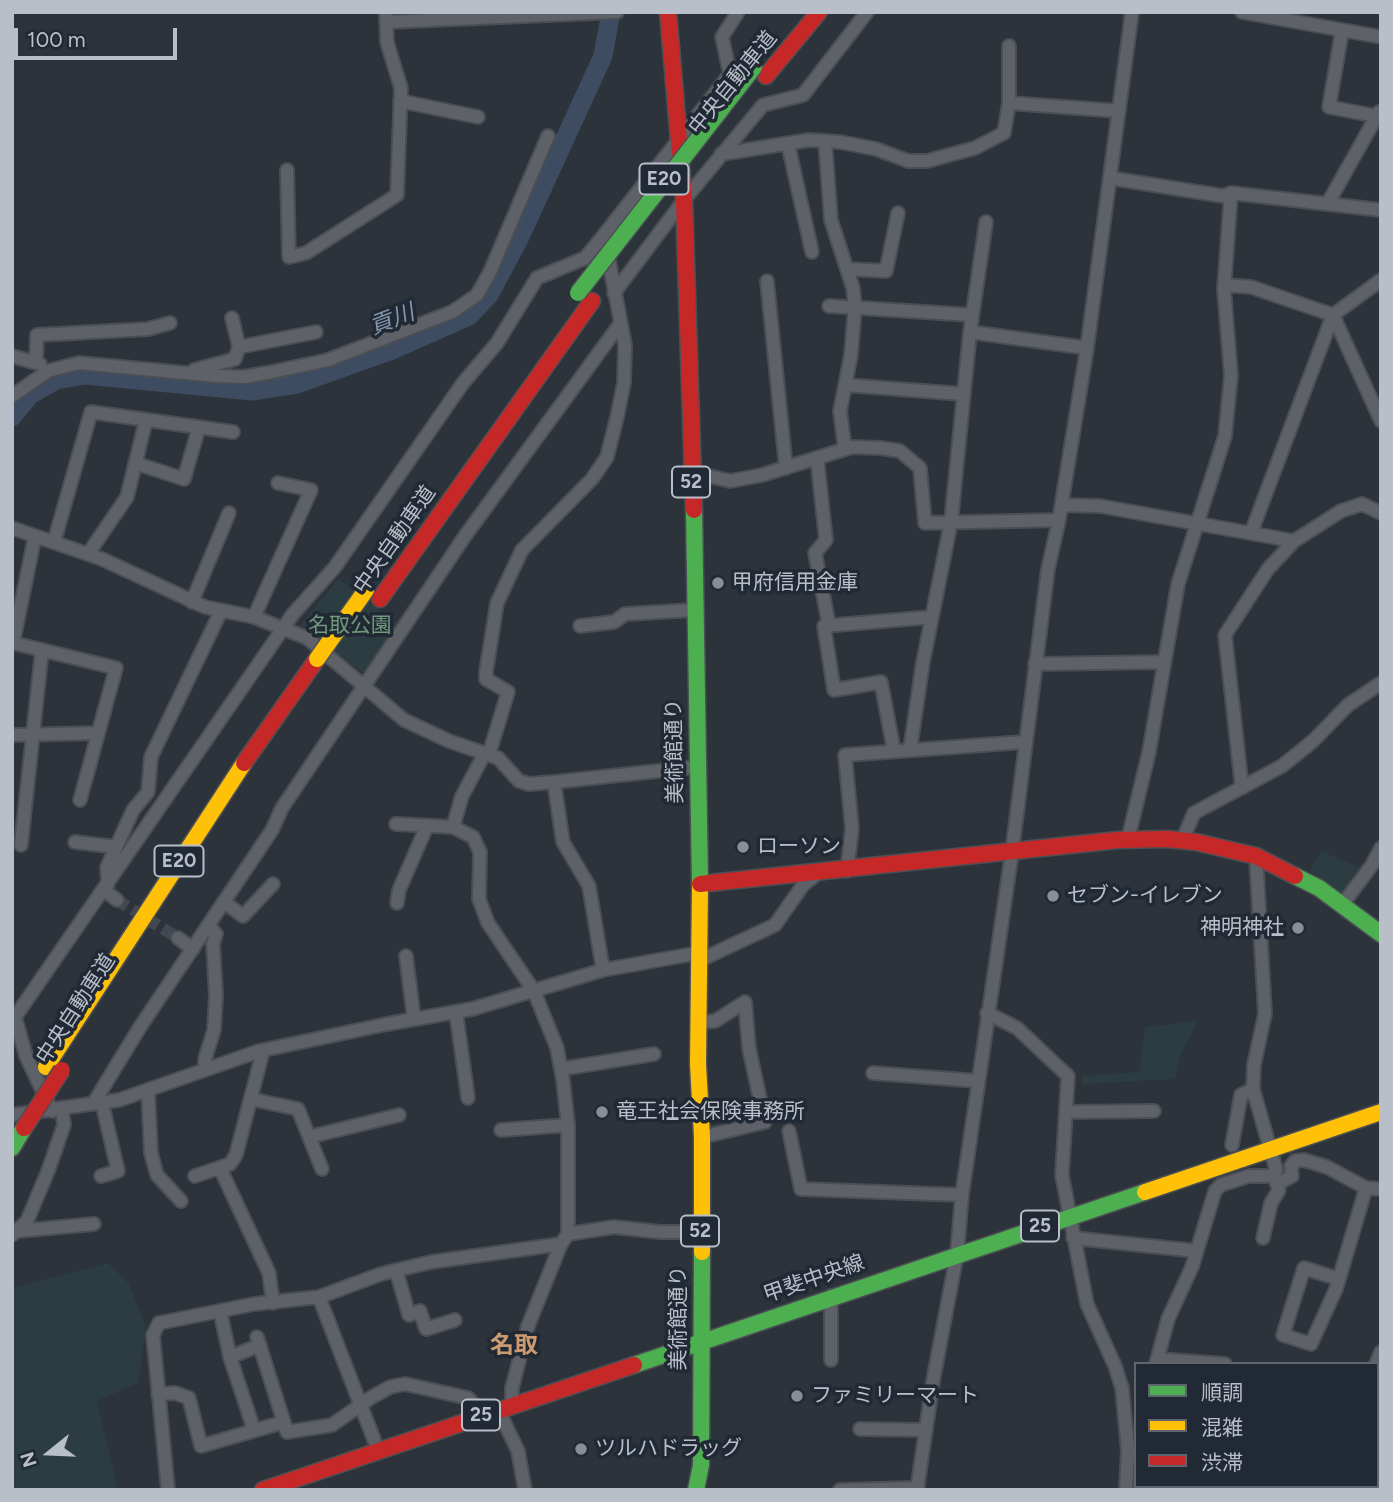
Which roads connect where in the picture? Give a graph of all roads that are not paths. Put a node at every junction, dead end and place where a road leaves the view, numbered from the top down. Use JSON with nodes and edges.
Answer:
{"nodes":[{"id":1,"x":617,"y":12,"type":"edge"},
{"id":2,"x":668,"y":12,"type":"edge"},
{"id":3,"x":738,"y":12,"type":"edge"},
{"id":4,"x":800,"y":12,"type":"edge"},
{"id":5,"x":818,"y":12,"type":"edge"},
{"id":6,"x":867,"y":12,"type":"edge"},
{"id":7,"x":1132,"y":12,"type":"edge"},
{"id":8,"x":1242,"y":12,"type":"edge"},
{"id":9,"x":597,"y":14,"type":"edge"},
{"id":10,"x":488,"y":16,"type":"edge"},
{"id":11,"x":386,"y":17,"type":"edge"},
{"id":12,"x":1342,"y":31,"type":"junction"},
{"id":13,"x":1381,"y":37,"type":"edge"},
{"id":14,"x":1009,"y":46,"type":"dead end"},
{"id":15,"x":760,"y":71,"type":"junction"},
{"id":16,"x":400,"y":102,"type":"junction"},
{"id":17,"x":1009,"y":103,"type":"junction"},
{"id":18,"x":1119,"y":111,"type":"junction"},
{"id":19,"x":1378,"y":112,"type":"edge"},
{"id":20,"x":478,"y":117,"type":"dead end"},
{"id":21,"x":548,"y":136,"type":"dead end"},
{"id":22,"x":678,"y":139,"type":"junction"},
{"id":23,"x":825,"y":141,"type":"junction"},
{"id":24,"x":788,"y":144,"type":"junction"},
{"id":25,"x":721,"y":154,"type":"junction"},
{"id":26,"x":287,"y":170,"type":"dead end"},
{"id":27,"x":1110,"y":178,"type":"junction"},
{"id":28,"x":1231,"y":193,"type":"junction"},
{"id":29,"x":684,"y":200,"type":"junction"},
{"id":30,"x":1328,"y":203,"type":"junction"},
{"id":31,"x":1381,"y":209,"type":"edge"},
{"id":32,"x":898,"y":213,"type":"dead end"},
{"id":33,"x":986,"y":222,"type":"dead end"},
{"id":34,"x":604,"y":235,"type":"junction"},
{"id":35,"x":811,"y":252,"type":"dead end"},
{"id":36,"x":848,"y":269,"type":"junction"},
{"id":37,"x":1381,"y":280,"type":"edge"},
{"id":38,"x":767,"y":281,"type":"dead end"},
{"id":39,"x":1224,"y":285,"type":"junction"},
{"id":40,"x":614,"y":293,"type":"junction"},
{"id":41,"x":585,"y":297,"type":"junction"},
{"id":42,"x":829,"y":306,"type":"dead end"},
{"id":43,"x":855,"y":306,"type":"junction"},
{"id":44,"x":972,"y":315,"type":"junction"},
{"id":45,"x":1333,"y":316,"type":"junction"},
{"id":46,"x":232,"y":318,"type":"dead end"},
{"id":47,"x":170,"y":323,"type":"dead end"},
{"id":48,"x":620,"y":324,"type":"junction"},
{"id":49,"x":316,"y":332,"type":"dead end"},
{"id":50,"x":970,"y":332,"type":"junction"},
{"id":51,"x":239,"y":347,"type":"junction"},
{"id":52,"x":1087,"y":348,"type":"junction"},
{"id":53,"x":12,"y":356,"type":"edge"},
{"id":54,"x":36,"y":361,"type":"junction"},
{"id":55,"x":48,"y":371,"type":"junction"},
{"id":56,"x":187,"y":372,"type":"junction"},
{"id":57,"x":513,"y":383,"type":"dead end"},
{"id":58,"x":845,"y":385,"type":"junction"},
{"id":59,"x":964,"y":394,"type":"junction"},
{"id":60,"x":12,"y":396,"type":"edge"},
{"id":61,"x":146,"y":419,"type":"junction"},
{"id":62,"x":1381,"y":421,"type":"edge"},
{"id":63,"x":199,"y":427,"type":"junction"},
{"id":64,"x":233,"y":432,"type":"dead end"},
{"id":65,"x":845,"y":449,"type":"junction"},
{"id":66,"x":817,"y":458,"type":"junction"},
{"id":67,"x":135,"y":463,"type":"junction"},
{"id":68,"x":786,"y":468,"type":"junction"},
{"id":69,"x":691,"y":472,"type":"junction"},
{"id":70,"x":278,"y":483,"type":"dead end"},
{"id":71,"x":1062,"y":505,"type":"junction"},
{"id":72,"x":229,"y":513,"type":"dead end"},
{"id":73,"x":1381,"y":513,"type":"edge"},
{"id":74,"x":1059,"y":520,"type":"junction"},
{"id":75,"x":951,"y":522,"type":"junction"},
{"id":76,"x":1198,"y":524,"type":"junction"},
{"id":77,"x":12,"y":528,"type":"edge"},
{"id":78,"x":1251,"y":533,"type":"junction"},
{"id":79,"x":34,"y":536,"type":"junction"},
{"id":80,"x":404,"y":536,"type":"dead end"},
{"id":81,"x":1294,"y":541,"type":"junction"},
{"id":82,"x":54,"y":542,"type":"junction"},
{"id":83,"x":88,"y":554,"type":"junction"},
{"id":84,"x":373,"y":594,"type":"junction"},
{"id":85,"x":191,"y":602,"type":"junction"},
{"id":86,"x":694,"y":610,"type":"junction"},
{"id":87,"x":221,"y":611,"type":"junction"},
{"id":88,"x":254,"y":617,"type":"junction"},
{"id":89,"x":932,"y":617,"type":"junction"},
{"id":90,"x":829,"y":625,"type":"junction"},
{"id":91,"x":580,"y":626,"type":"dead end"},
{"id":92,"x":283,"y":629,"type":"junction"},
{"id":93,"x":42,"y":650,"type":"junction"},
{"id":94,"x":1164,"y":662,"type":"junction"},
{"id":95,"x":1035,"y":664,"type":"junction"},
{"id":96,"x":1381,"y":683,"type":"edge"},
{"id":97,"x":366,"y":687,"type":"junction"},
{"id":98,"x":98,"y":733,"type":"junction"},
{"id":99,"x":12,"y":735,"type":"edge"},
{"id":100,"x":33,"y":736,"type":"junction"},
{"id":101,"x":1024,"y":742,"type":"junction"},
{"id":102,"x":910,"y":750,"type":"junction"},
{"id":103,"x":894,"y":751,"type":"junction"},
{"id":104,"x":487,"y":753,"type":"junction"},
{"id":105,"x":696,"y":767,"type":"junction"},
{"id":106,"x":554,"y":782,"type":"junction"},
{"id":107,"x":1242,"y":788,"type":"junction"},
{"id":108,"x":80,"y":800,"type":"dead end"},
{"id":109,"x":397,"y":824,"type":"dead end"},
{"id":110,"x":426,"y":826,"type":"junction"},
{"id":111,"x":453,"y":827,"type":"junction"},
{"id":112,"x":1128,"y":839,"type":"junction"},
{"id":113,"x":1182,"y":841,"type":"junction"},
{"id":114,"x":75,"y":842,"type":"dead end"},
{"id":115,"x":21,"y":845,"type":"dead end"},
{"id":116,"x":116,"y":847,"type":"junction"},
{"id":117,"x":1381,"y":848,"type":"edge"},
{"id":118,"x":1013,"y":852,"type":"junction"},
{"id":119,"x":1256,"y":856,"type":"junction"},
{"id":120,"x":847,"y":871,"type":"junction"},
{"id":121,"x":817,"y":874,"type":"junction"},
{"id":122,"x":273,"y":884,"type":"dead end"},
{"id":123,"x":700,"y":884,"type":"junction"},
{"id":124,"x":106,"y":887,"type":"junction"},
{"id":125,"x":117,"y":900,"type":"tunnel mouth"},
{"id":126,"x":224,"y":902,"type":"junction"},
{"id":127,"x":397,"y":904,"type":"dead end"},
{"id":128,"x":1342,"y":905,"type":"junction"},
{"id":129,"x":208,"y":925,"type":"junction"},
{"id":130,"x":1381,"y":934,"type":"edge"},
{"id":131,"x":178,"y":938,"type":"tunnel mouth"},
{"id":132,"x":193,"y":949,"type":"junction"},
{"id":133,"x":406,"y":956,"type":"dead end"},
{"id":134,"x":698,"y":957,"type":"junction"},
{"id":135,"x":603,"y":970,"type":"junction"},
{"id":136,"x":534,"y":991,"type":"junction"},
{"id":137,"x":456,"y":1012,"type":"junction"},
{"id":138,"x":987,"y":1013,"type":"junction"},
{"id":139,"x":414,"y":1019,"type":"junction"},
{"id":140,"x":698,"y":1022,"type":"junction"},
{"id":141,"x":263,"y":1051,"type":"junction"},
{"id":142,"x":654,"y":1054,"type":"dead end"},
{"id":143,"x":561,"y":1069,"type":"junction"},
{"id":144,"x":205,"y":1070,"type":"junction"},
{"id":145,"x":873,"y":1073,"type":"dead end"},
{"id":146,"x":978,"y":1081,"type":"junction"},
{"id":147,"x":148,"y":1090,"type":"junction"},
{"id":148,"x":1253,"y":1090,"type":"junction"},
{"id":149,"x":468,"y":1098,"type":"dead end"},
{"id":150,"x":251,"y":1099,"type":"junction"},
{"id":151,"x":97,"y":1104,"type":"junction"},
{"id":152,"x":57,"y":1110,"type":"junction"},
{"id":153,"x":1154,"y":1111,"type":"dead end"},
{"id":154,"x":1066,"y":1112,"type":"junction"},
{"id":155,"x":1381,"y":1112,"type":"edge"},
{"id":156,"x":399,"y":1115,"type":"dead end"},
{"id":157,"x":16,"y":1121,"type":"edge"},
{"id":158,"x":568,"y":1125,"type":"junction"},
{"id":159,"x":501,"y":1130,"type":"dead end"},
{"id":160,"x":789,"y":1131,"type":"dead end"},
{"id":161,"x":309,"y":1137,"type":"junction"},
{"id":162,"x":702,"y":1137,"type":"junction"},
{"id":163,"x":1232,"y":1144,"type":"dead end"},
{"id":164,"x":12,"y":1148,"type":"edge"},
{"id":165,"x":1271,"y":1149,"type":"junction"},
{"id":166,"x":220,"y":1168,"type":"junction"},
{"id":167,"x":322,"y":1170,"type":"dead end"},
{"id":168,"x":195,"y":1176,"type":"dead end"},
{"id":169,"x":101,"y":1177,"type":"dead end"},
{"id":170,"x":1276,"y":1179,"type":"junction"},
{"id":171,"x":1366,"y":1188,"type":"junction"},
{"id":172,"x":1381,"y":1189,"type":"edge"},
{"id":173,"x":962,"y":1195,"type":"junction"},
{"id":174,"x":181,"y":1201,"type":"dead end"},
{"id":175,"x":1069,"y":1216,"type":"junction"},
{"id":176,"x":94,"y":1224,"type":"dead end"},
{"id":177,"x":699,"y":1232,"type":"junction"},
{"id":178,"x":14,"y":1233,"type":"edge"},
{"id":179,"x":1073,"y":1238,"type":"junction"},
{"id":180,"x":1263,"y":1238,"type":"dead end"},
{"id":181,"x":564,"y":1239,"type":"junction"},
{"id":182,"x":1197,"y":1251,"type":"junction"},
{"id":183,"x":957,"y":1254,"type":"junction"},
{"id":184,"x":396,"y":1270,"type":"junction"},
{"id":185,"x":1339,"y":1279,"type":"junction"},
{"id":186,"x":831,"y":1296,"type":"junction"},
{"id":187,"x":319,"y":1297,"type":"junction"},
{"id":188,"x":273,"y":1303,"type":"junction"},
{"id":189,"x":220,"y":1311,"type":"junction"},
{"id":190,"x":455,"y":1320,"type":"dead end"},
{"id":191,"x":700,"y":1340,"type":"junction"},
{"id":192,"x":230,"y":1357,"type":"junction"},
{"id":193,"x":831,"y":1360,"type":"dead end"},
{"id":194,"x":1157,"y":1361,"type":"edge"},
{"id":195,"x":1180,"y":1362,"type":"edge"},
{"id":196,"x":158,"y":1394,"type":"junction"},
{"id":197,"x":359,"y":1406,"type":"junction"},
{"id":198,"x":498,"y":1410,"type":"junction"},
{"id":199,"x":284,"y":1422,"type":"junction"},
{"id":200,"x":860,"y":1429,"type":"dead end"},
{"id":201,"x":254,"y":1430,"type":"junction"},
{"id":202,"x":926,"y":1430,"type":"junction"},
{"id":203,"x":1132,"y":1436,"type":"edge"},
{"id":204,"x":378,"y":1450,"type":"junction"},
{"id":205,"x":917,"y":1489,"type":"edge"},
{"id":206,"x":168,"y":1490,"type":"edge"},
{"id":207,"x":262,"y":1490,"type":"edge"},
{"id":208,"x":525,"y":1490,"type":"edge"},
{"id":209,"x":696,"y":1490,"type":"edge"},
{"id":210,"x":840,"y":1490,"type":"edge"},
{"id":211,"x":1126,"y":1490,"type":"edge"}],
"edges":[{"from":1,"to":9,"type":"street"},
{"from":2,"to":22,"type":"main road","name":"美術館通り","number":"52"},
{"from":3,"to":22,"type":"street"},
{"from":4,"to":15,"type":"main road","name":"中央自動車道","number":"E20"},
{"from":5,"to":15,"type":"main road","name":"中央自動車道","number":"E20"},
{"from":6,"to":25,"type":"street"},
{"from":7,"to":18,"type":"street"},
{"from":8,"to":12,"type":"street"},
{"from":9,"to":10,"type":"street"},
{"from":10,"to":11,"type":"street"},
{"from":11,"to":16,"type":"street"},
{"from":12,"to":13,"type":"street"},
{"from":12,"to":19,"type":"street"},
{"from":14,"to":17,"type":"street"},
{"from":15,"to":41,"type":"main road","name":"中央自動車道","number":"E20"},
{"from":16,"to":20,"type":"street"},
{"from":16,"to":26,"type":"street"},
{"from":17,"to":18,"type":"street"},
{"from":17,"to":23,"type":"street"},
{"from":18,"to":27,"type":"street"},
{"from":19,"to":30,"type":"street"},
{"from":21,"to":56,"type":"street"},
{"from":22,"to":29,"type":"main road","name":"美術館通り","number":"52"},
{"from":22,"to":34,"type":"street"},
{"from":23,"to":24,"type":"street"},
{"from":23,"to":36,"type":"street"},
{"from":24,"to":25,"type":"street"},
{"from":24,"to":35,"type":"street"},
{"from":25,"to":29,"type":"street"},
{"from":27,"to":28,"type":"street"},
{"from":27,"to":52,"type":"street"},
{"from":28,"to":30,"type":"street"},
{"from":28,"to":39,"type":"street"},
{"from":29,"to":40,"type":"street"},
{"from":29,"to":69,"type":"main road","name":"美術館通り","number":"52"},
{"from":30,"to":31,"type":"street"},
{"from":32,"to":36,"type":"street"},
{"from":33,"to":44,"type":"street"},
{"from":34,"to":40,"type":"street"},
{"from":34,"to":92,"type":"street"},
{"from":36,"to":43,"type":"street"},
{"from":37,"to":45,"type":"street"},
{"from":38,"to":68,"type":"street"},
{"from":39,"to":45,"type":"street"},
{"from":39,"to":76,"type":"street"},
{"from":40,"to":48,"type":"street"},
{"from":41,"to":57,"type":"main road","name":"中央自動車道","number":"E20"},
{"from":41,"to":84,"type":"main road","name":"中央自動車道","number":"E20"},
{"from":42,"to":43,"type":"street"},
{"from":43,"to":44,"type":"street"},
{"from":43,"to":58,"type":"street"},
{"from":44,"to":50,"type":"street"},
{"from":45,"to":62,"type":"street"},
{"from":45,"to":78,"type":"street"},
{"from":46,"to":51,"type":"street"},
{"from":47,"to":54,"type":"street"},
{"from":48,"to":97,"type":"street"},
{"from":48,"to":104,"type":"street"},
{"from":49,"to":51,"type":"street"},
{"from":50,"to":52,"type":"street"},
{"from":50,"to":59,"type":"street"},
{"from":51,"to":56,"type":"street"},
{"from":52,"to":71,"type":"street"},
{"from":53,"to":54,"type":"street"},
{"from":54,"to":55,"type":"street"},
{"from":55,"to":56,"type":"street"},
{"from":55,"to":60,"type":"street"},
{"from":58,"to":59,"type":"street"},
{"from":58,"to":65,"type":"street"},
{"from":59,"to":75,"type":"street"},
{"from":61,"to":63,"type":"street"},
{"from":61,"to":67,"type":"street"},
{"from":61,"to":82,"type":"street"},
{"from":63,"to":64,"type":"street"},
{"from":63,"to":67,"type":"street"},
{"from":65,"to":66,"type":"street"},
{"from":65,"to":75,"type":"street"},
{"from":66,"to":68,"type":"street"},
{"from":66,"to":90,"type":"street"},
{"from":67,"to":83,"type":"street"},
{"from":68,"to":69,"type":"street"},
{"from":69,"to":86,"type":"main road","name":"美術館通り","number":"52"},
{"from":70,"to":88,"type":"street"},
{"from":71,"to":74,"type":"street"},
{"from":71,"to":76,"type":"street"},
{"from":72,"to":85,"type":"street"},
{"from":73,"to":81,"type":"street"},
{"from":74,"to":75,"type":"street"},
{"from":74,"to":95,"type":"street"},
{"from":75,"to":89,"type":"street"},
{"from":76,"to":78,"type":"street"},
{"from":76,"to":94,"type":"street"},
{"from":77,"to":79,"type":"street"},
{"from":78,"to":81,"type":"street"},
{"from":79,"to":82,"type":"street"},
{"from":79,"to":93,"type":"street"},
{"from":80,"to":84,"type":"main road","name":"中央自動車道","number":"E20"},
{"from":81,"to":107,"type":"street"},
{"from":82,"to":83,"type":"street"},
{"from":83,"to":85,"type":"street"},
{"from":84,"to":157,"type":"main road","name":"中央自動車道","number":"E20","bridge":true},
{"from":85,"to":87,"type":"street"},
{"from":86,"to":91,"type":"street"},
{"from":86,"to":105,"type":"main road","name":"美術館通り","number":"52"},
{"from":87,"to":88,"type":"street"},
{"from":87,"to":116,"type":"street"},
{"from":88,"to":92,"type":"street"},
{"from":89,"to":90,"type":"street"},
{"from":89,"to":102,"type":"street"},
{"from":90,"to":103,"type":"street"},
{"from":92,"to":97,"type":"street"},
{"from":92,"to":124,"type":"street"},
{"from":93,"to":98,"type":"street"},
{"from":93,"to":100,"type":"street"},
{"from":94,"to":95,"type":"street"},
{"from":94,"to":112,"type":"street"},
{"from":95,"to":101,"type":"street"},
{"from":96,"to":107,"type":"street"},
{"from":97,"to":104,"type":"street"},
{"from":97,"to":126,"type":"street"},
{"from":98,"to":100,"type":"street"},
{"from":98,"to":108,"type":"street"},
{"from":99,"to":100,"type":"street"},
{"from":100,"to":115,"type":"street"},
{"from":101,"to":102,"type":"street"},
{"from":101,"to":118,"type":"street"},
{"from":102,"to":103,"type":"street"},
{"from":103,"to":120,"type":"street"},
{"from":104,"to":106,"type":"street"},
{"from":104,"to":111,"type":"street"},
{"from":105,"to":106,"type":"street"},
{"from":105,"to":123,"type":"main road","name":"美術館通り","number":"52"},
{"from":106,"to":135,"type":"street"},
{"from":107,"to":113,"type":"street"},
{"from":109,"to":110,"type":"street"},
{"from":110,"to":111,"type":"street"},
{"from":110,"to":127,"type":"street"},
{"from":111,"to":136,"type":"street"},
{"from":112,"to":113,"type":"main road"},
{"from":112,"to":118,"type":"main road"},
{"from":113,"to":119,"type":"main road"},
{"from":114,"to":116,"type":"street"},
{"from":116,"to":124,"type":"street"},
{"from":117,"to":128,"type":"street"},
{"from":118,"to":120,"type":"main road"},
{"from":118,"to":138,"type":"street"},
{"from":119,"to":128,"type":"main road"},
{"from":119,"to":148,"type":"street"},
{"from":120,"to":121,"type":"main road"},
{"from":121,"to":123,"type":"main road"},
{"from":121,"to":134,"type":"street"},
{"from":122,"to":126,"type":"street"},
{"from":123,"to":134,"type":"main road","name":"美術館通り","number":"52"},
{"from":124,"to":125,"type":"street"},
{"from":124,"to":152,"type":"street"},
{"from":126,"to":129,"type":"street"},
{"from":128,"to":130,"type":"main road"},
{"from":129,"to":132,"type":"street"},
{"from":129,"to":144,"type":"street"},
{"from":131,"to":132,"type":"street"},
{"from":132,"to":151,"type":"street"},
{"from":133,"to":139,"type":"street"},
{"from":134,"to":135,"type":"street"},
{"from":134,"to":140,"type":"main road","name":"美術館通り","number":"52"},
{"from":135,"to":136,"type":"street"},
{"from":136,"to":137,"type":"street"},
{"from":136,"to":143,"type":"street"},
{"from":137,"to":139,"type":"street"},
{"from":137,"to":149,"type":"street"},
{"from":138,"to":146,"type":"street"},
{"from":138,"to":154,"type":"street"},
{"from":139,"to":141,"type":"street"},
{"from":140,"to":162,"type":"main road","name":"美術館通り","number":"52"},
{"from":140,"to":162,"type":"street"},
{"from":141,"to":144,"type":"street"},
{"from":141,"to":150,"type":"street"},
{"from":142,"to":143,"type":"street"},
{"from":143,"to":158,"type":"street"},
{"from":144,"to":147,"type":"street"},
{"from":145,"to":146,"type":"street"},
{"from":146,"to":173,"type":"street"},
{"from":147,"to":151,"type":"street"},
{"from":147,"to":174,"type":"street"},
{"from":148,"to":163,"type":"street"},
{"from":148,"to":165,"type":"street"},
{"from":150,"to":161,"type":"street"},
{"from":150,"to":166,"type":"street"},
{"from":151,"to":152,"type":"street"},
{"from":151,"to":169,"type":"street"},
{"from":152,"to":157,"type":"street"},
{"from":152,"to":178,"type":"street"},
{"from":153,"to":154,"type":"street"},
{"from":154,"to":175,"type":"street"},
{"from":155,"to":165,"type":"main road","name":"甲斐中央線","number":"25"},
{"from":156,"to":161,"type":"street"},
{"from":157,"to":164,"type":"main road","name":"中央自動車道","number":"E20"},
{"from":158,"to":159,"type":"street"},
{"from":158,"to":181,"type":"street"},
{"from":160,"to":173,"type":"street"},
{"from":161,"to":167,"type":"street"},
{"from":162,"to":177,"type":"main road","name":"美術館通り","number":"52"},
{"from":165,"to":170,"type":"street"},
{"from":165,"to":175,"type":"main road","name":"甲斐中央線","number":"25"},
{"from":166,"to":168,"type":"street"},
{"from":166,"to":188,"type":"street"},
{"from":170,"to":171,"type":"street"},
{"from":170,"to":180,"type":"street"},
{"from":170,"to":182,"type":"street"},
{"from":171,"to":172,"type":"street"},
{"from":171,"to":185,"type":"street"},
{"from":173,"to":183,"type":"street"},
{"from":175,"to":179,"type":"street"},
{"from":175,"to":183,"type":"main road","name":"甲斐中央線","number":"25"},
{"from":176,"to":178,"type":"street"},
{"from":177,"to":181,"type":"street"},
{"from":177,"to":191,"type":"main road","name":"美術館通り","number":"52"},
{"from":179,"to":182,"type":"street"},
{"from":179,"to":203,"type":"street"},
{"from":181,"to":184,"type":"street"},
{"from":181,"to":198,"type":"street"},
{"from":182,"to":194,"type":"street"},
{"from":183,"to":186,"type":"main road","name":"甲斐中央線","number":"25"},
{"from":183,"to":202,"type":"street"},
{"from":184,"to":187,"type":"street"},
{"from":184,"to":190,"type":"street"},
{"from":185,"to":185,"type":"street"},
{"from":186,"to":191,"type":"main road","name":"甲斐中央線","number":"25"},
{"from":186,"to":193,"type":"street"},
{"from":187,"to":188,"type":"street"},
{"from":187,"to":197,"type":"street"},
{"from":188,"to":189,"type":"street"},
{"from":189,"to":192,"type":"street"},
{"from":189,"to":196,"type":"street"},
{"from":191,"to":198,"type":"main road","name":"甲斐中央線","number":"25"},
{"from":191,"to":209,"type":"main road","name":"美術館通り","number":"52"},
{"from":192,"to":199,"type":"street"},
{"from":192,"to":201,"type":"street"},
{"from":194,"to":195,"type":"street"},
{"from":196,"to":201,"type":"street"},
{"from":196,"to":206,"type":"street"},
{"from":197,"to":198,"type":"street"},
{"from":197,"to":199,"type":"street"},
{"from":197,"to":204,"type":"street"},
{"from":198,"to":204,"type":"main road","name":"甲斐中央線","number":"25"},
{"from":198,"to":208,"type":"street"},
{"from":199,"to":201,"type":"street"},
{"from":200,"to":202,"type":"street"},
{"from":202,"to":205,"type":"street"},
{"from":203,"to":211,"type":"street"},
{"from":204,"to":207,"type":"main road","name":"甲斐中央線","number":"25"},
{"from":205,"to":210,"type":"street"}]}
